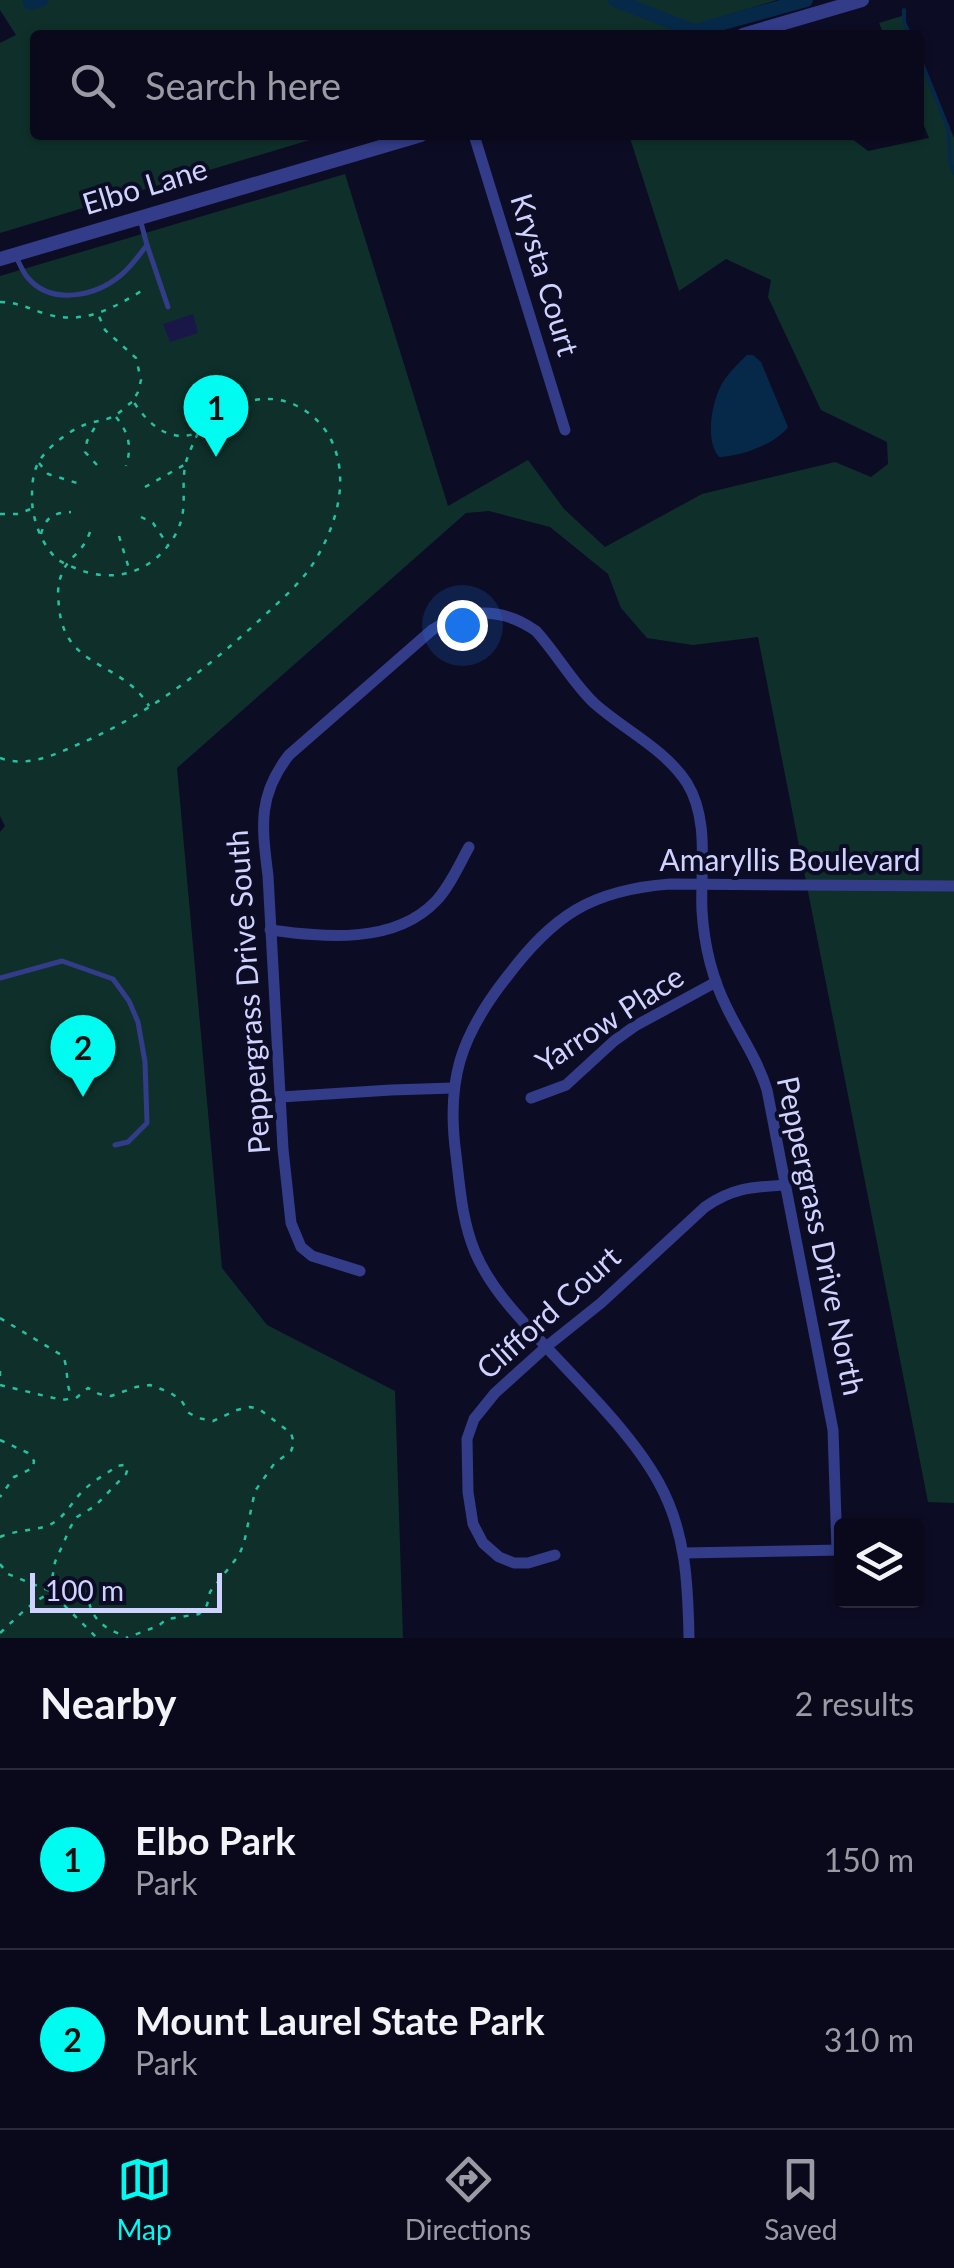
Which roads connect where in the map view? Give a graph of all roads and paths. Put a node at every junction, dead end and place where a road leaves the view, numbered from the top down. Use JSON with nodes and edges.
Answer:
{"nodes":[{"id":1,"x":862,"y":0,"type":"edge"},
{"id":2,"x":760,"y":30,"type":"edge"},
{"id":3,"x":404,"y":140,"type":"edge"},
{"id":4,"x":476,"y":140,"type":"edge"},
{"id":5,"x":140,"y":217,"type":"junction"},
{"id":6,"x":147,"y":245,"type":"junction"},
{"id":7,"x":8,"y":257,"type":"edge"},
{"id":8,"x":143,"y":290,"type":"dead end"},
{"id":9,"x":0,"y":302,"type":"edge"},
{"id":10,"x":168,"y":306,"type":"dead end"},
{"id":11,"x":98,"y":314,"type":"junction"},
{"id":12,"x":133,"y":401,"type":"junction"},
{"id":13,"x":115,"y":416,"type":"junction"},
{"id":14,"x":99,"y":420,"type":"junction"},
{"id":15,"x":566,"y":430,"type":"dead end"},
{"id":16,"x":198,"y":433,"type":"junction"},
{"id":17,"x":38,"y":462,"type":"junction"},
{"id":18,"x":97,"y":465,"type":"dead end"},
{"id":19,"x":185,"y":465,"type":"junction"},
{"id":20,"x":126,"y":466,"type":"dead end"},
{"id":21,"x":80,"y":484,"type":"dead end"},
{"id":22,"x":145,"y":487,"type":"dead end"},
{"id":23,"x":33,"y":509,"type":"junction"},
{"id":24,"x":72,"y":512,"type":"dead end"},
{"id":25,"x":0,"y":514,"type":"edge"},
{"id":26,"x":141,"y":518,"type":"dead end"},
{"id":27,"x":90,"y":532,"type":"dead end"},
{"id":28,"x":40,"y":535,"type":"junction"},
{"id":29,"x":119,"y":536,"type":"dead end"},
{"id":30,"x":169,"y":546,"type":"junction"},
{"id":31,"x":66,"y":564,"type":"junction"},
{"id":32,"x":130,"y":573,"type":"junction"},
{"id":33,"x":149,"y":707,"type":"junction"},
{"id":34,"x":0,"y":758,"type":"edge"},
{"id":35,"x":470,"y":847,"type":"dead end"},
{"id":36,"x":702,"y":884,"type":"junction"},
{"id":37,"x":954,"y":886,"type":"edge"},
{"id":38,"x":270,"y":930,"type":"junction"},
{"id":39,"x":0,"y":978,"type":"edge"},
{"id":40,"x":716,"y":982,"type":"junction"},
{"id":41,"x":453,"y":1088,"type":"junction"},
{"id":42,"x":281,"y":1097,"type":"junction"},
{"id":43,"x":531,"y":1098,"type":"dead end"},
{"id":44,"x":116,"y":1145,"type":"dead end"},
{"id":45,"x":786,"y":1185,"type":"junction"},
{"id":46,"x":360,"y":1271,"type":"dead end"},
{"id":47,"x":0,"y":1318,"type":"edge"},
{"id":48,"x":546,"y":1346,"type":"junction"},
{"id":49,"x":0,"y":1371,"type":"edge"},
{"id":50,"x":0,"y":1385,"type":"edge"},
{"id":51,"x":73,"y":1398,"type":"junction"},
{"id":52,"x":0,"y":1440,"type":"edge"},
{"id":53,"x":0,"y":1496,"type":"edge"},
{"id":54,"x":837,"y":1518,"type":"edge"},
{"id":55,"x":0,"y":1537,"type":"edge"},
{"id":56,"x":834,"y":1550,"type":"edge"},
{"id":57,"x":684,"y":1554,"type":"junction"},
{"id":58,"x":555,"y":1556,"type":"dead end"},
{"id":59,"x":0,"y":1564,"type":"edge"},
{"id":60,"x":50,"y":1592,"type":"junction"},
{"id":61,"x":0,"y":1632,"type":"edge"},
{"id":62,"x":97,"y":1638,"type":"edge"},
{"id":63,"x":127,"y":1638,"type":"edge"},
{"id":64,"x":689,"y":1638,"type":"edge"}],
"edges":[{"from":1,"to":2,"type":"street"},
{"from":3,"to":5,"type":"street","name":"Elbo Lane"},
{"from":4,"to":15,"type":"street","name":"Krysta Court"},
{"from":5,"to":6,"type":"lane"},
{"from":5,"to":7,"type":"street","name":"Elbo Lane"},
{"from":6,"to":7,"type":"lane"},
{"from":6,"to":10,"type":"lane"},
{"from":8,"to":11,"type":"path"},
{"from":9,"to":11,"type":"path"},
{"from":11,"to":12,"type":"path"},
{"from":12,"to":13,"type":"path"},
{"from":12,"to":16,"type":"path"},
{"from":13,"to":14,"type":"path"},
{"from":13,"to":20,"type":"path"},
{"from":14,"to":17,"type":"path"},
{"from":14,"to":18,"type":"path"},
{"from":16,"to":19,"type":"path"},
{"from":16,"to":33,"type":"path"},
{"from":17,"to":21,"type":"path"},
{"from":17,"to":23,"type":"path"},
{"from":19,"to":22,"type":"path"},
{"from":19,"to":30,"type":"path"},
{"from":23,"to":25,"type":"path"},
{"from":23,"to":28,"type":"path"},
{"from":24,"to":28,"type":"path"},
{"from":26,"to":30,"type":"path"},
{"from":27,"to":31,"type":"path"},
{"from":28,"to":31,"type":"path"},
{"from":29,"to":32,"type":"path"},
{"from":30,"to":32,"type":"path"},
{"from":31,"to":32,"type":"path"},
{"from":31,"to":33,"type":"path"},
{"from":33,"to":34,"type":"path"},
{"from":35,"to":38,"type":"street"},
{"from":36,"to":37,"type":"street","name":"Amaryllis Boulevard"},
{"from":36,"to":38,"type":"street","name":"Peppergrass Drive South"},
{"from":36,"to":40,"type":"street","name":"Peppergrass Drive North"},
{"from":36,"to":41,"type":"street","name":"Amaryllis Boulevard"},
{"from":38,"to":42,"type":"street","name":"Peppergrass Drive South"},
{"from":39,"to":44,"type":"lane"},
{"from":40,"to":43,"type":"street","name":"Yarrow Place"},
{"from":40,"to":45,"type":"street","name":"Peppergrass Drive North"},
{"from":41,"to":42,"type":"street"},
{"from":41,"to":48,"type":"street","name":"Amaryllis Boulevard"},
{"from":42,"to":46,"type":"street","name":"Peppergrass Drive South"},
{"from":45,"to":48,"type":"street","name":"Clifford Court"},
{"from":45,"to":54,"type":"street","name":"Peppergrass Drive North"},
{"from":47,"to":51,"type":"path"},
{"from":48,"to":57,"type":"street","name":"Amaryllis Boulevard"},
{"from":48,"to":58,"type":"street","name":"Clifford Court"},
{"from":49,"to":50,"type":"path"},
{"from":50,"to":51,"type":"path"},
{"from":51,"to":63,"type":"path"},
{"from":52,"to":53,"type":"path"},
{"from":55,"to":60,"type":"path"},
{"from":56,"to":57,"type":"street"},
{"from":57,"to":64,"type":"street","name":"Amaryllis Boulevard"},
{"from":59,"to":60,"type":"path"},
{"from":60,"to":61,"type":"path"},
{"from":60,"to":62,"type":"path"},
{"from":60,"to":63,"type":"path"}]}
